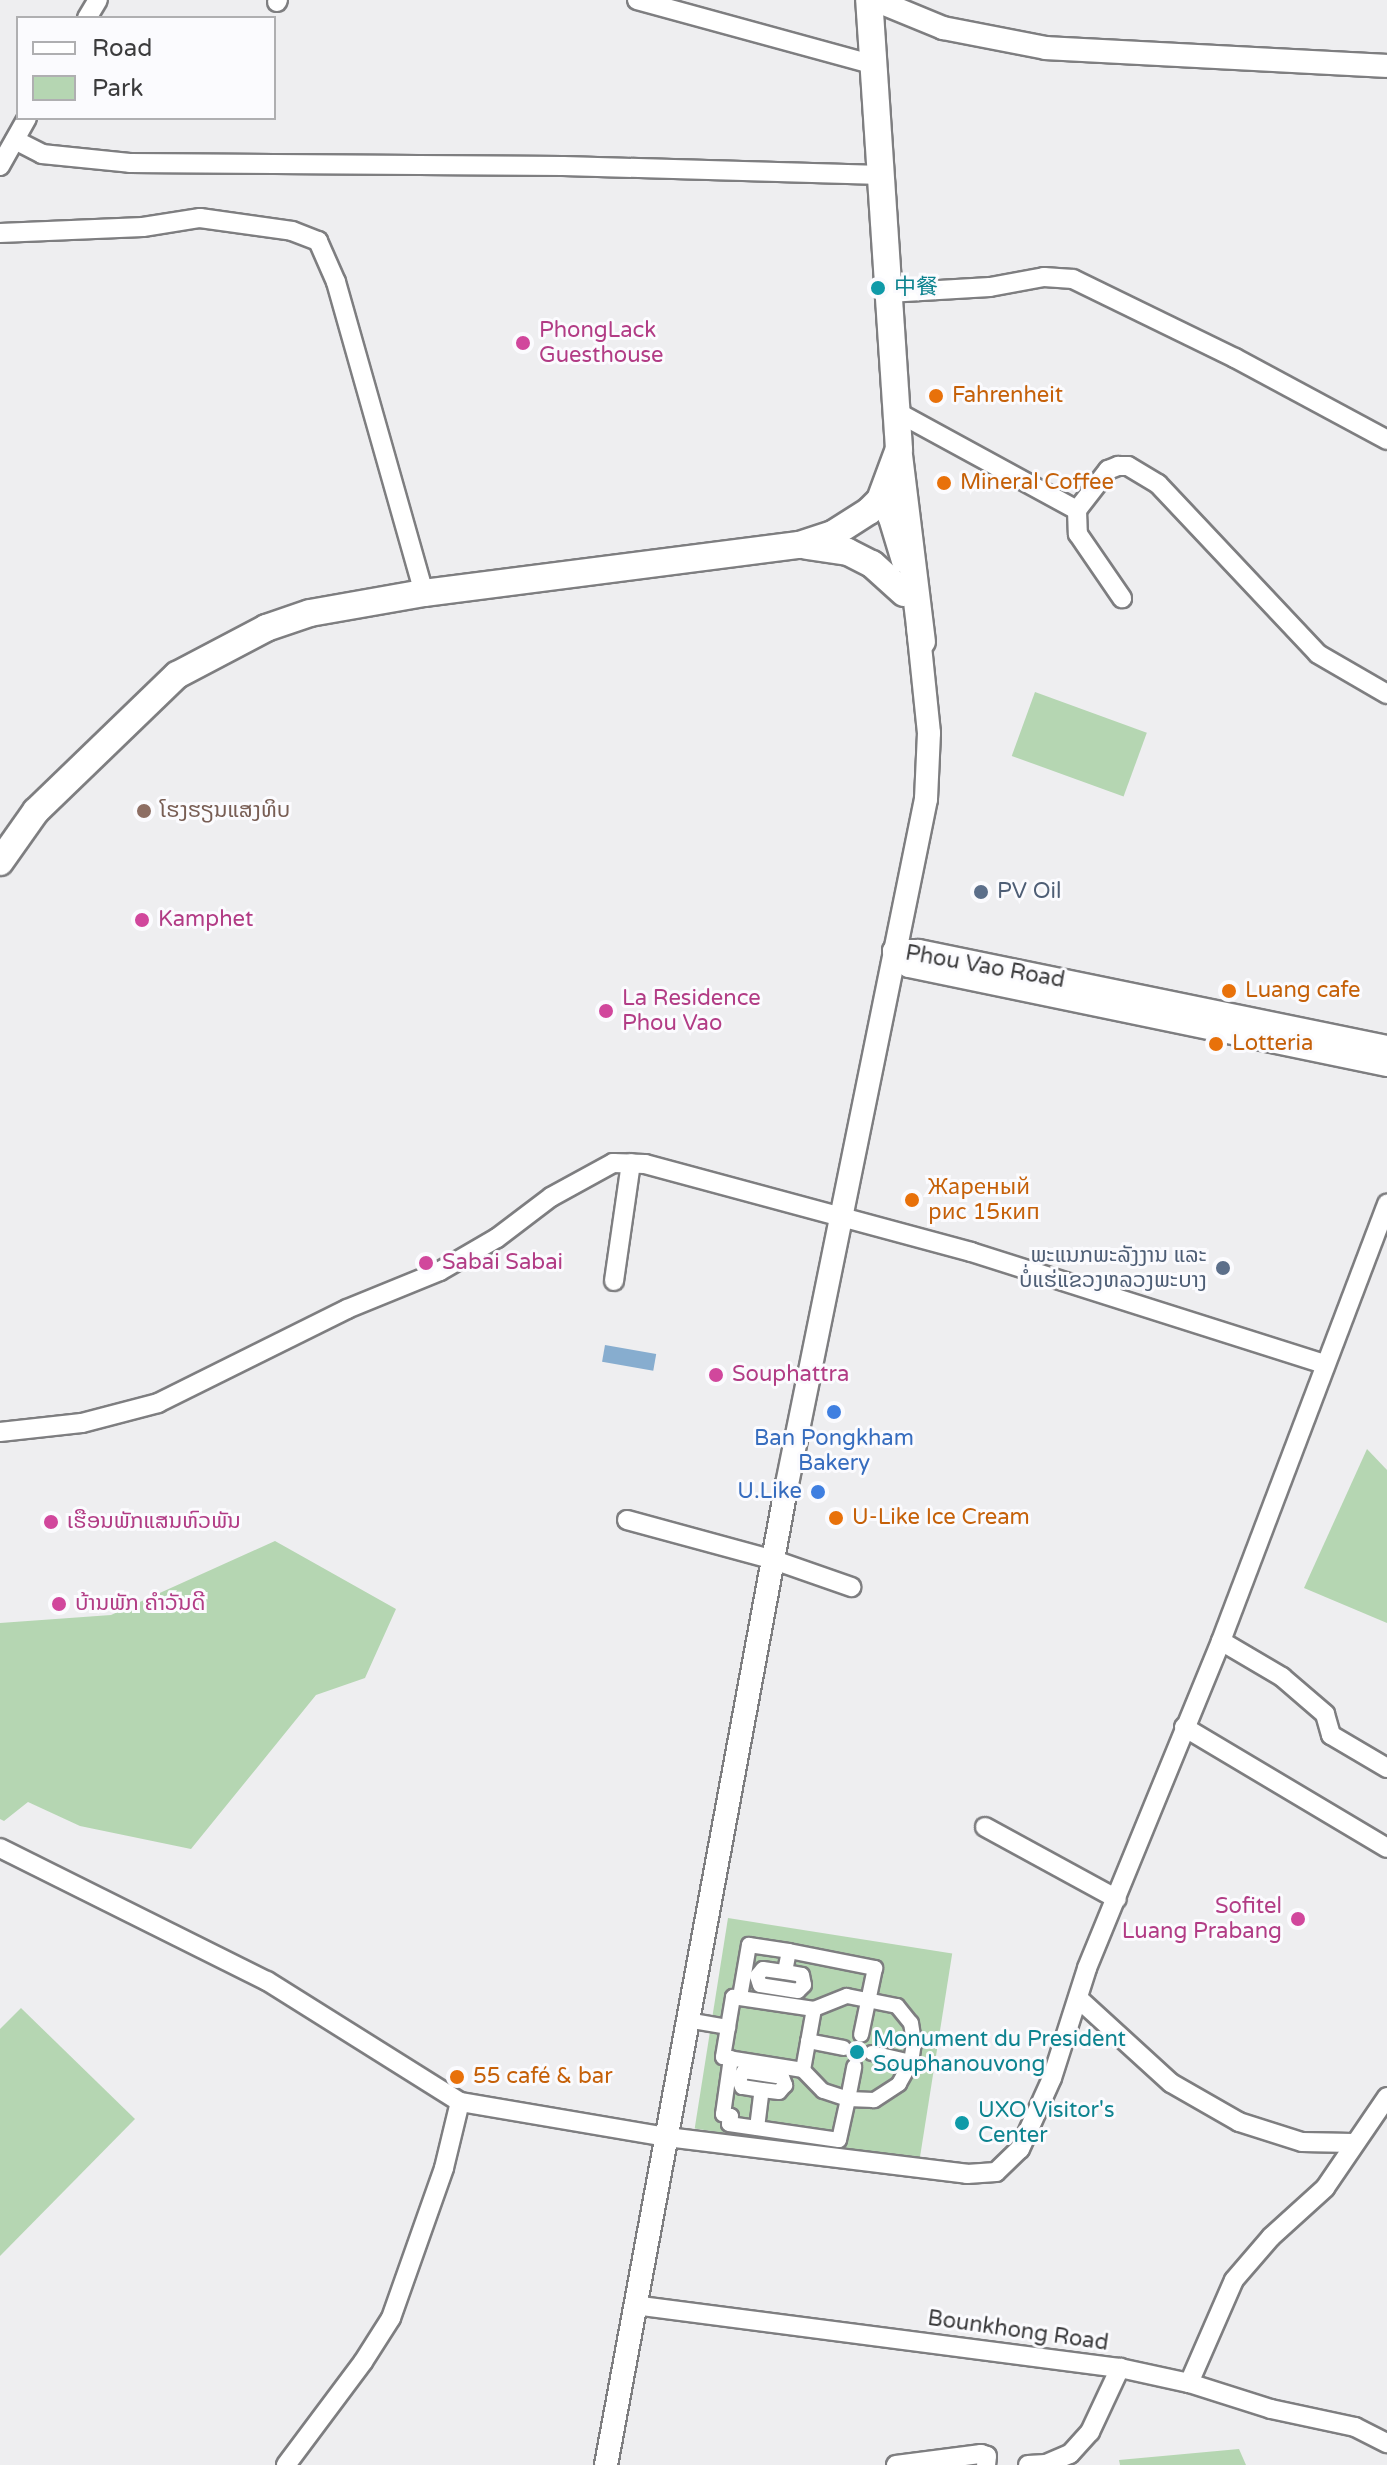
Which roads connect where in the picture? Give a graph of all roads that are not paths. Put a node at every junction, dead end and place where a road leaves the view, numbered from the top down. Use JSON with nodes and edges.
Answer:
{"nodes":[{"id":1,"x":637,"y":0,"type":"edge"},
{"id":2,"x":869,"y":0,"type":"edge"},
{"id":3,"x":875,"y":0,"type":"edge"},
{"id":4,"x":874,"y":65,"type":"junction"},
{"id":5,"x":1387,"y":66,"type":"edge"},
{"id":6,"x":26,"y":120,"type":"edge"},
{"id":7,"x":15,"y":140,"type":"junction"},
{"id":8,"x":0,"y":166,"type":"edge"},
{"id":9,"x":882,"y":175,"type":"junction"},
{"id":10,"x":0,"y":233,"type":"edge"},
{"id":11,"x":888,"y":293,"type":"junction"},
{"id":12,"x":897,"y":412,"type":"junction"},
{"id":13,"x":1387,"y":440,"type":"edge"},
{"id":14,"x":899,"y":449,"type":"junction"},
{"id":15,"x":875,"y":505,"type":"junction"},
{"id":16,"x":1077,"y":510,"type":"junction"},
{"id":17,"x":799,"y":545,"type":"junction"},
{"id":18,"x":424,"y":593,"type":"junction"},
{"id":19,"x":904,"y":593,"type":"junction"},
{"id":20,"x":1122,"y":598,"type":"dead end"},
{"id":21,"x":922,"y":642,"type":"junction"},
{"id":22,"x":1387,"y":694,"type":"edge"},
{"id":23,"x":0,"y":862,"type":"edge"},
{"id":24,"x":894,"y":951,"type":"junction"},
{"id":25,"x":1387,"y":1047,"type":"edge"},
{"id":26,"x":1387,"y":1065,"type":"edge"},
{"id":27,"x":631,"y":1163,"type":"junction"},
{"id":28,"x":1387,"y":1203,"type":"edge"},
{"id":29,"x":839,"y":1216,"type":"junction"},
{"id":30,"x":614,"y":1281,"type":"dead end"},
{"id":31,"x":1325,"y":1364,"type":"junction"},
{"id":32,"x":0,"y":1432,"type":"edge"},
{"id":33,"x":627,"y":1520,"type":"dead end"},
{"id":34,"x":774,"y":1560,"type":"junction"},
{"id":35,"x":851,"y":1587,"type":"dead end"},
{"id":36,"x":1221,"y":1641,"type":"junction"},
{"id":37,"x":1184,"y":1727,"type":"junction"},
{"id":38,"x":1387,"y":1768,"type":"edge"},
{"id":39,"x":985,"y":1827,"type":"dead end"},
{"id":40,"x":0,"y":1848,"type":"edge"},
{"id":41,"x":1387,"y":1848,"type":"edge"},
{"id":42,"x":1117,"y":1899,"type":"junction"},
{"id":43,"x":789,"y":1951,"type":"junction"},
{"id":44,"x":785,"y":1972,"type":"dead end"},
{"id":45,"x":740,"y":1997,"type":"junction"},
{"id":46,"x":868,"y":2000,"type":"junction"},
{"id":47,"x":1080,"y":2000,"type":"junction"},
{"id":48,"x":814,"y":2009,"type":"junction"},
{"id":49,"x":687,"y":2020,"type":"junction"},
{"id":50,"x":728,"y":2027,"type":"junction"},
{"id":51,"x":861,"y":2035,"type":"dead end"},
{"id":52,"x":808,"y":2041,"type":"junction"},
{"id":53,"x":843,"y":2048,"type":"dead end"},
{"id":54,"x":872,"y":2053,"type":"dead end"},
{"id":55,"x":731,"y":2058,"type":"junction"},
{"id":56,"x":911,"y":2062,"type":"junction"},
{"id":57,"x":854,"y":2067,"type":"dead end"},
{"id":58,"x":803,"y":2070,"type":"junction"},
{"id":59,"x":762,"y":2090,"type":"dead end"},
{"id":60,"x":1387,"y":2097,"type":"edge"},
{"id":61,"x":848,"y":2099,"type":"junction"},
{"id":62,"x":460,"y":2102,"type":"junction"},
{"id":63,"x":757,"y":2128,"type":"junction"},
{"id":64,"x":667,"y":2137,"type":"junction"},
{"id":65,"x":1353,"y":2143,"type":"junction"},
{"id":66,"x":634,"y":2305,"type":"junction"},
{"id":67,"x":1120,"y":2368,"type":"junction"},
{"id":68,"x":1189,"y":2383,"type":"junction"},
{"id":69,"x":1387,"y":2443,"type":"edge"},
{"id":70,"x":286,"y":2465,"type":"edge"},
{"id":71,"x":606,"y":2465,"type":"edge"},
{"id":72,"x":896,"y":2465,"type":"edge"},
{"id":73,"x":986,"y":2465,"type":"edge"},
{"id":74,"x":1028,"y":2465,"type":"edge"}],
"edges":[{"from":1,"to":4,"type":"street"},
{"from":2,"to":4,"type":"main road"},
{"from":3,"to":5,"type":"street"},
{"from":4,"to":9,"type":"main road"},
{"from":6,"to":7,"type":"street"},
{"from":7,"to":8,"type":"street"},
{"from":7,"to":9,"type":"street"},
{"from":9,"to":11,"type":"main road"},
{"from":10,"to":18,"type":"street"},
{"from":11,"to":12,"type":"main road"},
{"from":11,"to":13,"type":"street"},
{"from":12,"to":14,"type":"main road"},
{"from":12,"to":16,"type":"street"},
{"from":14,"to":15,"type":"main road"},
{"from":14,"to":21,"type":"main road"},
{"from":15,"to":17,"type":"main road"},
{"from":15,"to":19,"type":"street"},
{"from":15,"to":21,"type":"street"},
{"from":16,"to":20,"type":"street"},
{"from":16,"to":22,"type":"street"},
{"from":17,"to":18,"type":"main road"},
{"from":17,"to":19,"type":"main road"},
{"from":18,"to":23,"type":"main road"},
{"from":19,"to":21,"type":"street"},
{"from":21,"to":24,"type":"street"},
{"from":24,"to":25,"type":"street","name":"Phou Vao Road"},
{"from":24,"to":26,"type":"street","name":"Phou Vao Road"},
{"from":24,"to":29,"type":"street"},
{"from":27,"to":29,"type":"street"},
{"from":27,"to":30,"type":"street"},
{"from":27,"to":32,"type":"street"},
{"from":28,"to":31,"type":"street"},
{"from":29,"to":31,"type":"street"},
{"from":29,"to":34,"type":"street"},
{"from":31,"to":36,"type":"street"},
{"from":33,"to":34,"type":"street"},
{"from":34,"to":35,"type":"street"},
{"from":34,"to":49,"type":"street"},
{"from":36,"to":37,"type":"street"},
{"from":36,"to":38,"type":"street"},
{"from":37,"to":41,"type":"street"},
{"from":37,"to":42,"type":"street"},
{"from":39,"to":42,"type":"street"},
{"from":40,"to":62,"type":"street"},
{"from":42,"to":47,"type":"street"},
{"from":43,"to":44,"type":"street"},
{"from":43,"to":45,"type":"street"},
{"from":43,"to":46,"type":"street"},
{"from":45,"to":48,"type":"street"},
{"from":45,"to":50,"type":"street"},
{"from":46,"to":48,"type":"street"},
{"from":46,"to":51,"type":"street"},
{"from":46,"to":56,"type":"street"},
{"from":47,"to":64,"type":"street"},
{"from":47,"to":65,"type":"street"},
{"from":48,"to":52,"type":"street"},
{"from":49,"to":50,"type":"street"},
{"from":49,"to":64,"type":"street"},
{"from":50,"to":55,"type":"street"},
{"from":52,"to":53,"type":"street"},
{"from":52,"to":58,"type":"street"},
{"from":54,"to":56,"type":"street"},
{"from":55,"to":58,"type":"street"},
{"from":55,"to":63,"type":"street"},
{"from":56,"to":61,"type":"street"},
{"from":57,"to":61,"type":"street"},
{"from":58,"to":61,"type":"street"},
{"from":59,"to":63,"type":"street"},
{"from":60,"to":65,"type":"street"},
{"from":61,"to":63,"type":"street"},
{"from":62,"to":64,"type":"street"},
{"from":62,"to":70,"type":"street"},
{"from":64,"to":66,"type":"street"},
{"from":65,"to":68,"type":"street"},
{"from":66,"to":67,"type":"street","name":"Bounkhong Road"},
{"from":66,"to":71,"type":"street"},
{"from":67,"to":68,"type":"street","name":"Bounkhong Road"},
{"from":67,"to":74,"type":"street"},
{"from":68,"to":69,"type":"street","name":"Bounkhong Road"},
{"from":72,"to":73,"type":"street"}]}
